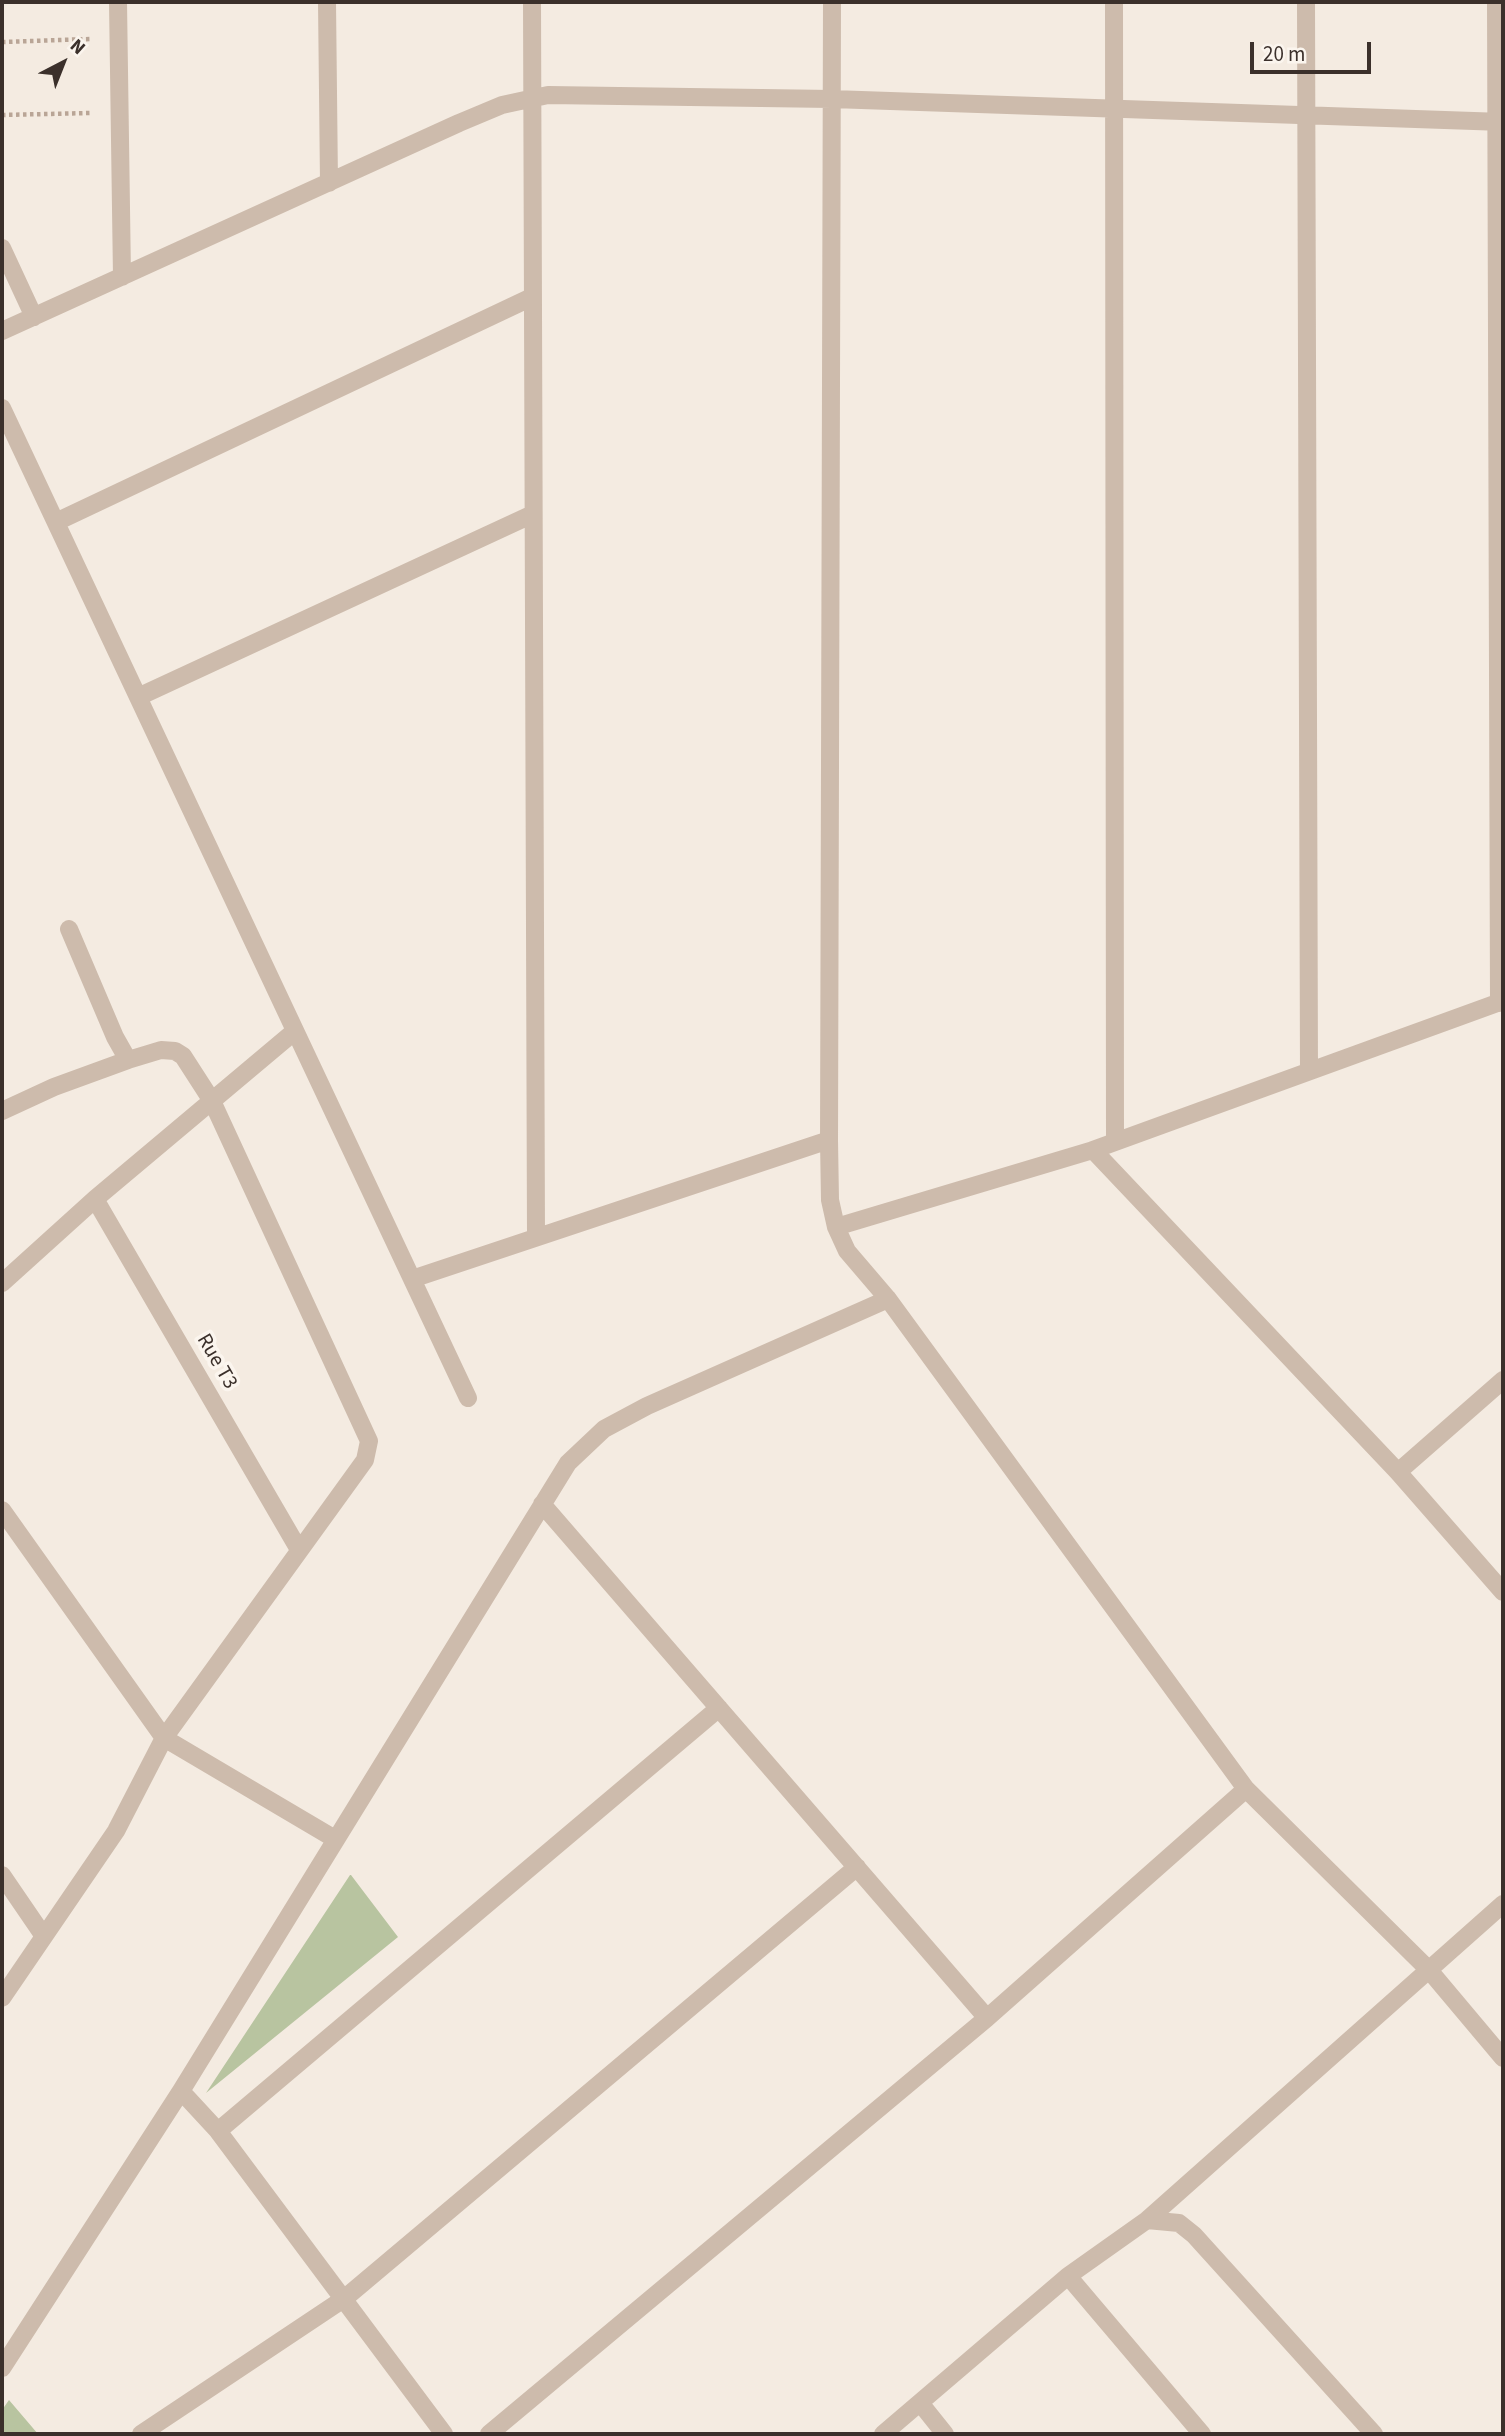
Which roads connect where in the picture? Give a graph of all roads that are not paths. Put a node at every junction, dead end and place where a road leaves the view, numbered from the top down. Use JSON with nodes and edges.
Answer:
{"nodes":[{"id":1,"x":118,"y":2,"type":"edge"},
{"id":2,"x":327,"y":2,"type":"edge"},
{"id":3,"x":532,"y":2,"type":"edge"},
{"id":4,"x":832,"y":2,"type":"edge"},
{"id":5,"x":1114,"y":2,"type":"edge"},
{"id":6,"x":1306,"y":2,"type":"edge"},
{"id":7,"x":1496,"y":2,"type":"edge"},
{"id":8,"x":531,"y":99,"type":"junction"},
{"id":9,"x":832,"y":99,"type":"junction"},
{"id":10,"x":1114,"y":109,"type":"junction"},
{"id":11,"x":1306,"y":116,"type":"junction"},
{"id":12,"x":1500,"y":122,"type":"edge"},
{"id":13,"x":329,"y":183,"type":"junction"},
{"id":14,"x":2,"y":248,"type":"edge"},
{"id":15,"x":122,"y":276,"type":"junction"},
{"id":16,"x":531,"y":297,"type":"junction"},
{"id":17,"x":34,"y":317,"type":"junction"},
{"id":18,"x":2,"y":331,"type":"edge"},
{"id":19,"x":2,"y":408,"type":"edge"},
{"id":20,"x":533,"y":514,"type":"junction"},
{"id":21,"x":55,"y":522,"type":"junction"},
{"id":22,"x":138,"y":697,"type":"junction"},
{"id":23,"x":69,"y":929,"type":"dead end"},
{"id":24,"x":1501,"y":1002,"type":"edge"},
{"id":25,"x":296,"y":1031,"type":"junction"},
{"id":26,"x":128,"y":1060,"type":"junction"},
{"id":27,"x":1309,"y":1071,"type":"junction"},
{"id":28,"x":212,"y":1101,"type":"junction"},
{"id":29,"x":2,"y":1111,"type":"edge"},
{"id":30,"x":829,"y":1140,"type":"junction"},
{"id":31,"x":1115,"y":1141,"type":"junction"},
{"id":32,"x":1093,"y":1150,"type":"junction"},
{"id":33,"x":95,"y":1199,"type":"junction"},
{"id":34,"x":836,"y":1227,"type":"junction"},
{"id":35,"x":537,"y":1237,"type":"junction"},
{"id":36,"x":412,"y":1279,"type":"junction"},
{"id":37,"x":2,"y":1283,"type":"edge"},
{"id":38,"x":888,"y":1299,"type":"junction"},
{"id":39,"x":1503,"y":1380,"type":"edge"},
{"id":40,"x":468,"y":1398,"type":"dead end"},
{"id":41,"x":1398,"y":1472,"type":"junction"},
{"id":42,"x":542,"y":1504,"type":"junction"},
{"id":43,"x":2,"y":1510,"type":"edge"},
{"id":44,"x":298,"y":1548,"type":"junction"},
{"id":45,"x":1503,"y":1592,"type":"edge"},
{"id":46,"x":719,"y":1709,"type":"junction"},
{"id":47,"x":164,"y":1738,"type":"junction"},
{"id":48,"x":1246,"y":1789,"type":"junction"},
{"id":49,"x":335,"y":1839,"type":"junction"},
{"id":50,"x":857,"y":1867,"type":"junction"},
{"id":51,"x":2,"y":1875,"type":"edge"},
{"id":52,"x":1503,"y":1904,"type":"edge"},
{"id":53,"x":43,"y":1935,"type":"junction"},
{"id":54,"x":1429,"y":1970,"type":"junction"},
{"id":55,"x":2,"y":1998,"type":"edge"},
{"id":56,"x":987,"y":2018,"type":"junction"},
{"id":57,"x":1503,"y":2057,"type":"edge"},
{"id":58,"x":181,"y":2091,"type":"junction"},
{"id":59,"x":218,"y":2131,"type":"junction"},
{"id":60,"x":1147,"y":2220,"type":"junction"},
{"id":61,"x":1068,"y":2276,"type":"junction"},
{"id":62,"x":345,"y":2298,"type":"junction"},
{"id":63,"x":2,"y":2368,"type":"edge"},
{"id":64,"x":921,"y":2404,"type":"junction"},
{"id":65,"x":141,"y":2434,"type":"edge"},
{"id":66,"x":444,"y":2434,"type":"edge"},
{"id":67,"x":489,"y":2434,"type":"edge"},
{"id":68,"x":883,"y":2434,"type":"edge"},
{"id":69,"x":945,"y":2434,"type":"edge"},
{"id":70,"x":1202,"y":2434,"type":"edge"},
{"id":71,"x":1374,"y":2434,"type":"edge"}],
"edges":[{"from":1,"to":15,"type":"street"},
{"from":2,"to":13,"type":"street"},
{"from":3,"to":8,"type":"street"},
{"from":4,"to":9,"type":"street"},
{"from":5,"to":10,"type":"street"},
{"from":6,"to":11,"type":"street"},
{"from":7,"to":12,"type":"street"},
{"from":8,"to":9,"type":"street"},
{"from":8,"to":13,"type":"street"},
{"from":8,"to":16,"type":"street"},
{"from":9,"to":10,"type":"street"},
{"from":9,"to":30,"type":"street"},
{"from":10,"to":11,"type":"street"},
{"from":10,"to":31,"type":"street"},
{"from":11,"to":12,"type":"street"},
{"from":11,"to":27,"type":"street"},
{"from":12,"to":24,"type":"street"},
{"from":13,"to":15,"type":"street"},
{"from":14,"to":17,"type":"street"},
{"from":15,"to":17,"type":"street"},
{"from":16,"to":20,"type":"street"},
{"from":16,"to":21,"type":"street"},
{"from":17,"to":18,"type":"street"},
{"from":19,"to":21,"type":"street"},
{"from":20,"to":22,"type":"street"},
{"from":20,"to":35,"type":"street"},
{"from":21,"to":22,"type":"street"},
{"from":22,"to":25,"type":"street"},
{"from":23,"to":26,"type":"street"},
{"from":24,"to":27,"type":"street"},
{"from":25,"to":28,"type":"street"},
{"from":25,"to":36,"type":"street"},
{"from":26,"to":28,"type":"street"},
{"from":26,"to":29,"type":"street"},
{"from":27,"to":31,"type":"street"},
{"from":28,"to":33,"type":"street"},
{"from":28,"to":44,"type":"street"},
{"from":30,"to":34,"type":"street"},
{"from":30,"to":35,"type":"street"},
{"from":31,"to":32,"type":"street"},
{"from":32,"to":34,"type":"street"},
{"from":32,"to":41,"type":"street"},
{"from":33,"to":37,"type":"street"},
{"from":33,"to":44,"type":"street","name":"Rue T3"},
{"from":34,"to":38,"type":"street"},
{"from":35,"to":36,"type":"street"},
{"from":36,"to":40,"type":"street"},
{"from":38,"to":42,"type":"street"},
{"from":38,"to":48,"type":"street"},
{"from":39,"to":41,"type":"street"},
{"from":41,"to":45,"type":"street"},
{"from":42,"to":46,"type":"street"},
{"from":42,"to":49,"type":"street"},
{"from":43,"to":47,"type":"street"},
{"from":44,"to":47,"type":"street"},
{"from":46,"to":50,"type":"street"},
{"from":46,"to":59,"type":"street"},
{"from":47,"to":49,"type":"street"},
{"from":47,"to":53,"type":"street"},
{"from":48,"to":54,"type":"street"},
{"from":48,"to":56,"type":"street"},
{"from":49,"to":58,"type":"street"},
{"from":50,"to":56,"type":"street"},
{"from":50,"to":62,"type":"street"},
{"from":51,"to":53,"type":"street"},
{"from":52,"to":54,"type":"street"},
{"from":53,"to":55,"type":"street"},
{"from":54,"to":57,"type":"street"},
{"from":54,"to":60,"type":"street"},
{"from":56,"to":67,"type":"street"},
{"from":58,"to":59,"type":"street"},
{"from":58,"to":63,"type":"street"},
{"from":59,"to":62,"type":"street"},
{"from":60,"to":61,"type":"street"},
{"from":60,"to":71,"type":"street"},
{"from":61,"to":64,"type":"street"},
{"from":61,"to":70,"type":"street"},
{"from":62,"to":65,"type":"street"},
{"from":62,"to":66,"type":"street"},
{"from":64,"to":68,"type":"street"},
{"from":64,"to":69,"type":"street"}]}
